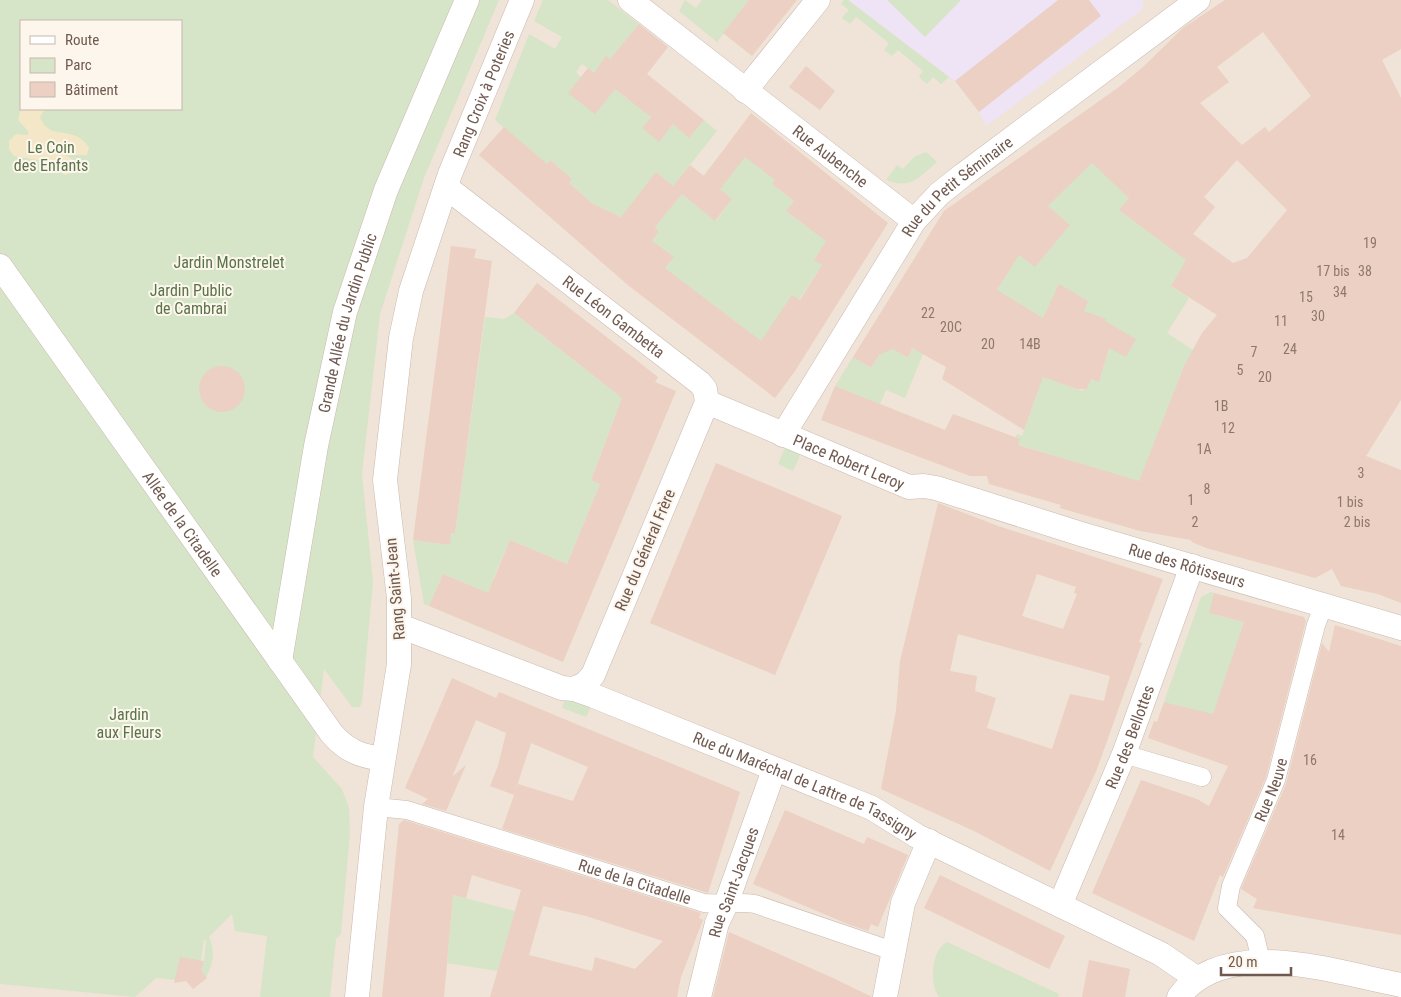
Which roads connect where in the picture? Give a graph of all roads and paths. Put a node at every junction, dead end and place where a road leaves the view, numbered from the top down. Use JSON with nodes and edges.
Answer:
{"nodes":[{"id":1,"x":467,"y":0,"type":"edge"},
{"id":2,"x":522,"y":0,"type":"edge"},
{"id":3,"x":630,"y":0,"type":"edge"},
{"id":4,"x":818,"y":0,"type":"edge"},
{"id":5,"x":1190,"y":2,"type":"edge"},
{"id":6,"x":745,"y":91,"type":"junction"},
{"id":7,"x":446,"y":187,"type":"junction"},
{"id":8,"x":914,"y":221,"type":"junction"},
{"id":9,"x":0,"y":266,"type":"edge"},
{"id":10,"x":707,"y":402,"type":"junction"},
{"id":11,"x":783,"y":435,"type":"junction"},
{"id":12,"x":973,"y":501,"type":"joint"},
{"id":13,"x":1192,"y":566,"type":"junction"},
{"id":14,"x":1324,"y":604,"type":"junction"},
{"id":15,"x":400,"y":626,"type":"junction"},
{"id":16,"x":1401,"y":628,"type":"edge"},
{"id":17,"x":280,"y":661,"type":"junction"},
{"id":18,"x":574,"y":689,"type":"junction"},
{"id":19,"x":1124,"y":754,"type":"junction"},
{"id":20,"x":382,"y":759,"type":"junction"},
{"id":21,"x":774,"y":770,"type":"junction"},
{"id":22,"x":1202,"y":777,"type":"dead end"},
{"id":23,"x":376,"y":807,"type":"junction"},
{"id":24,"x":929,"y":842,"type":"junction"},
{"id":25,"x":726,"y":904,"type":"junction"},
{"id":26,"x":1060,"y":905,"type":"junction"},
{"id":27,"x":893,"y":952,"type":"junction"},
{"id":28,"x":1260,"y":962,"type":"junction"},
{"id":29,"x":1196,"y":978,"type":"junction"},
{"id":30,"x":1396,"y":983,"type":"edge"},
{"id":31,"x":357,"y":997,"type":"edge"},
{"id":32,"x":699,"y":997,"type":"edge"},
{"id":33,"x":885,"y":997,"type":"edge"},
{"id":34,"x":1179,"y":997,"type":"edge"}],
"edges":[{"from":1,"to":17,"type":"street","name":"Grande Allée du Jardin Public"},
{"from":2,"to":7,"type":"street","name":"Rang Croix à Poteries"},
{"from":3,"to":6,"type":"street","name":"Rue Aubenche"},
{"from":4,"to":6,"type":"street"},
{"from":5,"to":8,"type":"street","name":"Rue du Petit Séminaire"},
{"from":6,"to":8,"type":"street","name":"Rue Aubenche"},
{"from":7,"to":10,"type":"street","name":"Rue Léon Gambetta"},
{"from":7,"to":15,"type":"street","name":"Rang Saint-Jean"},
{"from":8,"to":11,"type":"street","name":"Rue du Petit Séminaire"},
{"from":9,"to":17,"type":"street","name":"Allée de la Citadelle"},
{"from":10,"to":11,"type":"street"},
{"from":10,"to":18,"type":"street","name":"Rue du Général Frère"},
{"from":11,"to":12,"type":"street","name":"Place Robert Leroy"},
{"from":12,"to":13,"type":"street","name":"Rue des Rôtisseurs"},
{"from":13,"to":14,"type":"street","name":"Rue des Rôtisseurs"},
{"from":13,"to":19,"type":"street","name":"Rue des Bellottes"},
{"from":14,"to":16,"type":"street","name":"Rue des Rôtisseurs"},
{"from":14,"to":28,"type":"street","name":"Rue Neuve"},
{"from":15,"to":18,"type":"street","name":"Rue du Maréchal de Lattre de Tassigny"},
{"from":15,"to":20,"type":"street","name":"Rang Saint-Jean"},
{"from":17,"to":20,"type":"street","name":"Allée de la Citadelle"},
{"from":18,"to":21,"type":"street","name":"Rue du Maréchal de Lattre de Tassigny"},
{"from":19,"to":22,"type":"street"},
{"from":19,"to":26,"type":"street","name":"Rue des Bellottes"},
{"from":20,"to":23,"type":"street","name":"Rang Saint-Jean"},
{"from":21,"to":24,"type":"street","name":"Rue du Maréchal de Lattre de Tassigny"},
{"from":21,"to":25,"type":"street","name":"Rue Saint-Jacques"},
{"from":23,"to":25,"type":"street","name":"Rue de la Citadelle"},
{"from":23,"to":31,"type":"street","name":"Rang Saint-Jean"},
{"from":24,"to":26,"type":"street","name":"Rue du Maréchal de Lattre de Tassigny"},
{"from":24,"to":27,"type":"street"},
{"from":25,"to":27,"type":"street","name":"Rue de la Citadelle"},
{"from":25,"to":32,"type":"street","name":"Rue Saint-Jacques"},
{"from":26,"to":29,"type":"street","name":"Rue du Maréchal de Lattre de Tassigny"},
{"from":27,"to":33,"type":"street"},
{"from":28,"to":29,"type":"street"},
{"from":28,"to":30,"type":"street"},
{"from":29,"to":34,"type":"street"}]}
